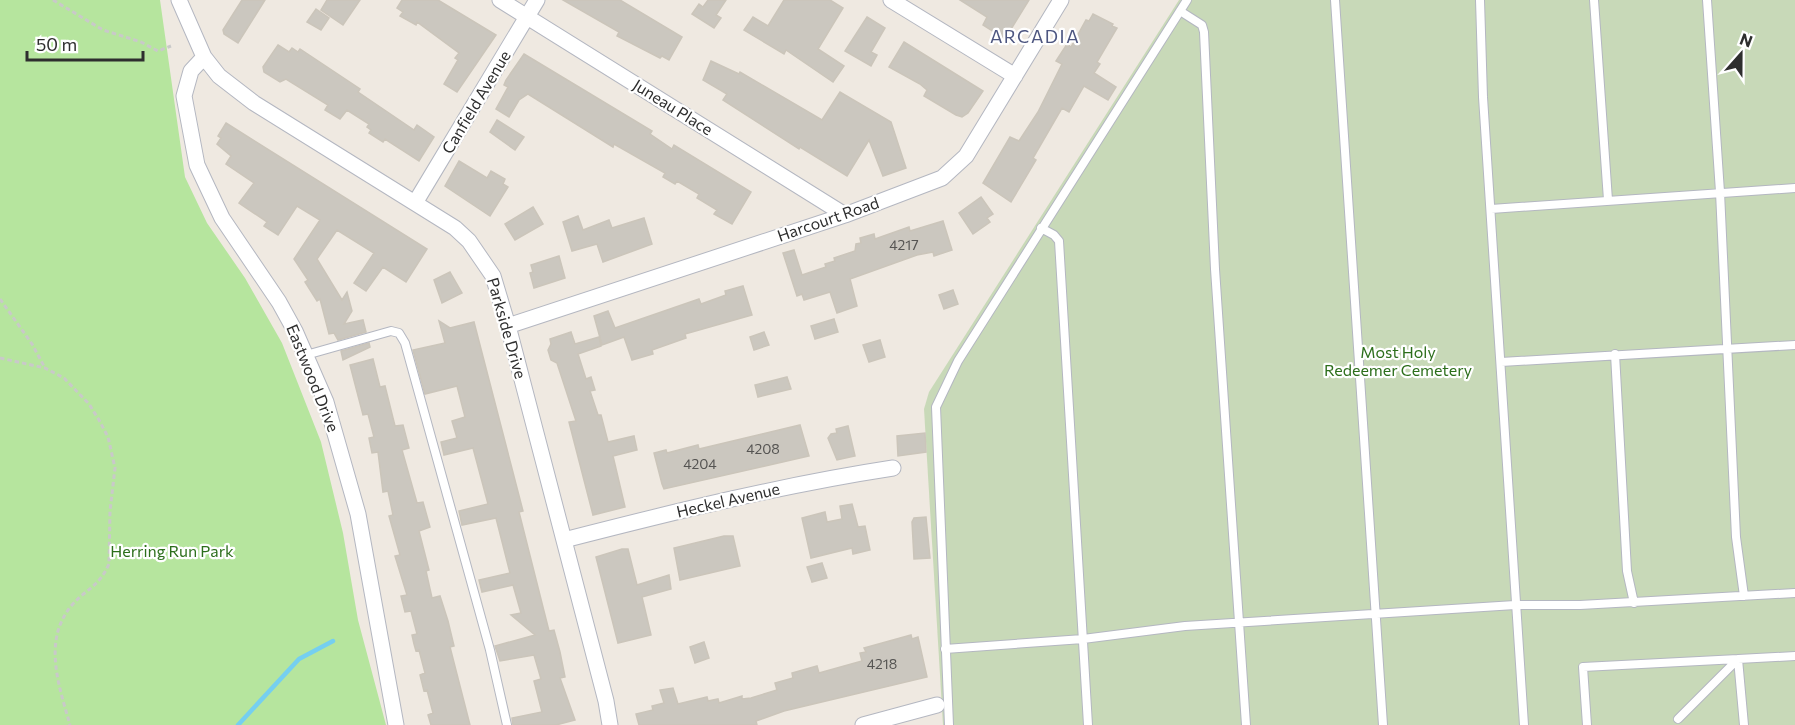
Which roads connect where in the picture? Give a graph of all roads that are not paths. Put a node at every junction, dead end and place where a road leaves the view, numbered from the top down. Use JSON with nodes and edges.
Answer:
{"nodes":[{"id":1,"x":179,"y":0,"type":"edge"},
{"id":2,"x":500,"y":0,"type":"edge"},
{"id":3,"x":537,"y":0,"type":"edge"},
{"id":4,"x":891,"y":0,"type":"edge"},
{"id":5,"x":1061,"y":0,"type":"edge"},
{"id":6,"x":1187,"y":0,"type":"edge"},
{"id":7,"x":1335,"y":0,"type":"edge"},
{"id":8,"x":1480,"y":0,"type":"edge"},
{"id":9,"x":1594,"y":0,"type":"edge"},
{"id":10,"x":1707,"y":0,"type":"edge"},
{"id":11,"x":1180,"y":11,"type":"junction"},
{"id":12,"x":527,"y":17,"type":"junction"},
{"id":13,"x":204,"y":57,"type":"junction"},
{"id":14,"x":1015,"y":76,"type":"junction"},
{"id":15,"x":1795,"y":188,"type":"edge"},
{"id":16,"x":1720,"y":192,"type":"junction"},
{"id":17,"x":1608,"y":200,"type":"junction"},
{"id":18,"x":415,"y":204,"type":"junction"},
{"id":19,"x":1491,"y":209,"type":"junction"},
{"id":20,"x":845,"y":215,"type":"junction"},
{"id":21,"x":1041,"y":228,"type":"junction"},
{"id":22,"x":508,"y":326,"type":"junction"},
{"id":23,"x":1795,"y":345,"type":"edge"},
{"id":24,"x":1728,"y":349,"type":"junction"},
{"id":25,"x":1616,"y":354,"type":"junction"},
{"id":26,"x":306,"y":355,"type":"junction"},
{"id":27,"x":1501,"y":362,"type":"junction"},
{"id":28,"x":893,"y":468,"type":"dead end"},
{"id":29,"x":564,"y":540,"type":"junction"},
{"id":30,"x":1795,"y":593,"type":"edge"},
{"id":31,"x":1743,"y":596,"type":"junction"},
{"id":32,"x":1634,"y":603,"type":"junction"},
{"id":33,"x":1515,"y":605,"type":"junction"},
{"id":34,"x":1374,"y":614,"type":"junction"},
{"id":35,"x":1239,"y":622,"type":"junction"},
{"id":36,"x":1083,"y":639,"type":"junction"},
{"id":37,"x":945,"y":649,"type":"junction"},
{"id":38,"x":1795,"y":656,"type":"edge"},
{"id":39,"x":1738,"y":659,"type":"junction"},
{"id":40,"x":937,"y":705,"type":"dead end"},
{"id":41,"x":1678,"y":719,"type":"dead end"},
{"id":42,"x":396,"y":725,"type":"edge"},
{"id":43,"x":507,"y":725,"type":"edge"},
{"id":44,"x":610,"y":725,"type":"edge"},
{"id":45,"x":863,"y":725,"type":"edge"},
{"id":46,"x":949,"y":725,"type":"edge"},
{"id":47,"x":1088,"y":725,"type":"edge"},
{"id":48,"x":1246,"y":725,"type":"edge"},
{"id":49,"x":1383,"y":725,"type":"edge"},
{"id":50,"x":1524,"y":725,"type":"edge"},
{"id":51,"x":1587,"y":725,"type":"edge"},
{"id":52,"x":1744,"y":725,"type":"edge"}],
"edges":[{"from":1,"to":13,"type":"street","name":"Parkside Drive"},
{"from":2,"to":12,"type":"street","name":"Juneau Place"},
{"from":3,"to":12,"type":"street","name":"Canfield Avenue"},
{"from":4,"to":14,"type":"street"},
{"from":5,"to":14,"type":"street","name":"Harcourt Road"},
{"from":6,"to":11,"type":"lane"},
{"from":7,"to":34,"type":"lane"},
{"from":8,"to":19,"type":"lane"},
{"from":9,"to":17,"type":"lane"},
{"from":10,"to":16,"type":"lane"},
{"from":11,"to":21,"type":"lane"},
{"from":11,"to":35,"type":"lane"},
{"from":12,"to":18,"type":"street","name":"Canfield Avenue"},
{"from":12,"to":20,"type":"street","name":"Juneau Place"},
{"from":13,"to":18,"type":"street","name":"Parkside Drive"},
{"from":13,"to":26,"type":"street","name":"Eastwood Drive"},
{"from":14,"to":20,"type":"street","name":"Harcourt Road"},
{"from":15,"to":16,"type":"lane"},
{"from":16,"to":17,"type":"lane"},
{"from":16,"to":24,"type":"lane"},
{"from":17,"to":19,"type":"lane"},
{"from":18,"to":22,"type":"street","name":"Parkside Drive"},
{"from":19,"to":27,"type":"lane"},
{"from":20,"to":22,"type":"street","name":"Harcourt Road"},
{"from":21,"to":36,"type":"lane"},
{"from":21,"to":37,"type":"lane"},
{"from":22,"to":29,"type":"street","name":"Parkside Drive"},
{"from":23,"to":24,"type":"lane"},
{"from":24,"to":25,"type":"lane"},
{"from":24,"to":31,"type":"lane"},
{"from":25,"to":27,"type":"lane"},
{"from":25,"to":32,"type":"lane"},
{"from":26,"to":42,"type":"street","name":"Eastwood Drive"},
{"from":26,"to":43,"type":"lane"},
{"from":27,"to":33,"type":"lane"},
{"from":28,"to":29,"type":"street","name":"Heckel Avenue"},
{"from":29,"to":44,"type":"street","name":"Parkside Drive"},
{"from":30,"to":31,"type":"lane"},
{"from":31,"to":32,"type":"lane"},
{"from":32,"to":33,"type":"lane"},
{"from":33,"to":34,"type":"lane"},
{"from":33,"to":50,"type":"lane"},
{"from":34,"to":35,"type":"lane"},
{"from":34,"to":49,"type":"lane"},
{"from":35,"to":36,"type":"lane"},
{"from":35,"to":48,"type":"lane"},
{"from":36,"to":37,"type":"lane"},
{"from":36,"to":47,"type":"lane"},
{"from":37,"to":46,"type":"lane"},
{"from":38,"to":39,"type":"lane"},
{"from":39,"to":41,"type":"lane"},
{"from":39,"to":51,"type":"lane"},
{"from":39,"to":52,"type":"lane"},
{"from":40,"to":45,"type":"street"}]}
